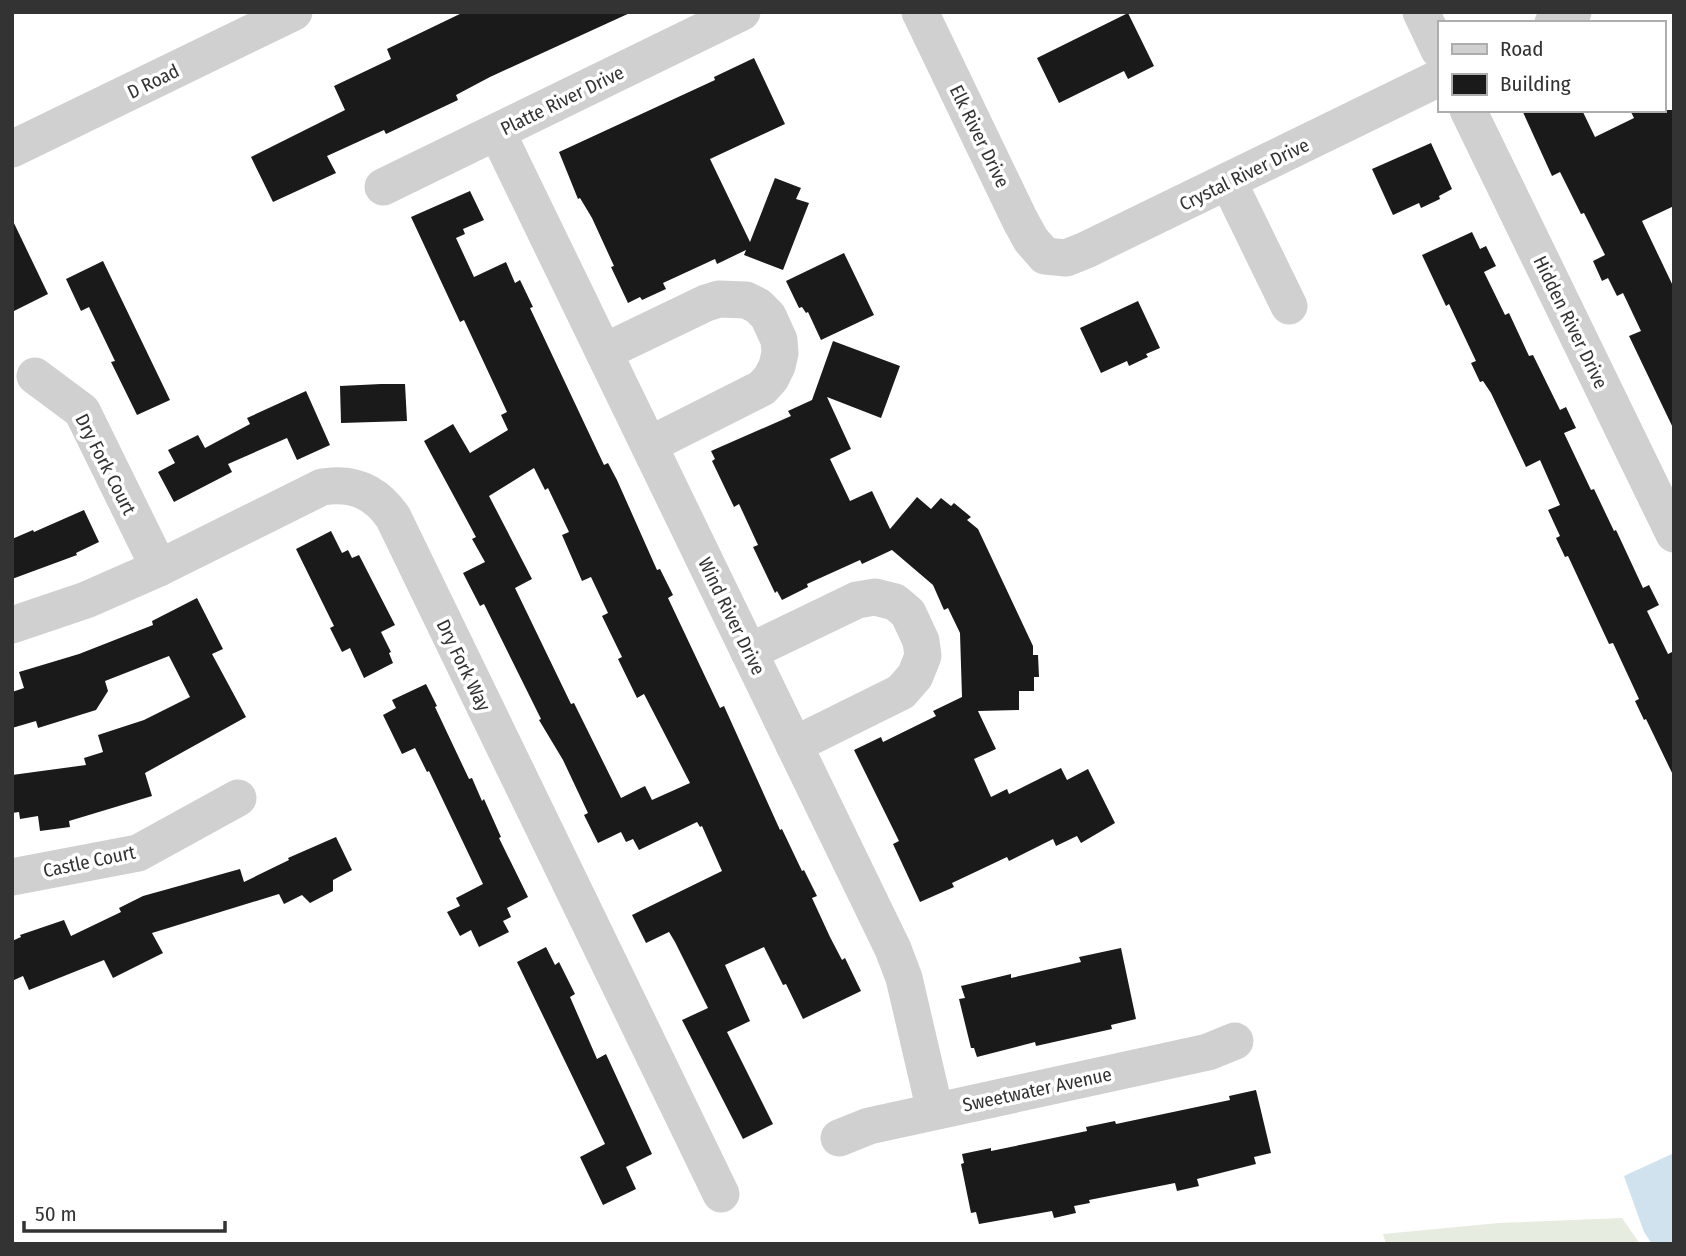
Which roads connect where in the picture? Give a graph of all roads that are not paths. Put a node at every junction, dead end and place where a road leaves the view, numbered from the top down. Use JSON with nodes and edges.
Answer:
{"nodes":[{"id":1,"x":294,"y":12,"type":"edge"},
{"id":2,"x":920,"y":12,"type":"edge"},
{"id":3,"x":1421,"y":12,"type":"edge"},
{"id":4,"x":1573,"y":12,"type":"edge"},
{"id":5,"x":723,"y":16,"type":"edge"},
{"id":6,"x":1557,"y":21,"type":"edge"},
{"id":7,"x":1438,"y":48,"type":"edge"},
{"id":8,"x":1438,"y":78,"type":"edge"},
{"id":9,"x":1469,"y":112,"type":"edge"},
{"id":10,"x":497,"y":132,"type":"junction"},
{"id":11,"x":12,"y":149,"type":"edge"},
{"id":12,"x":1228,"y":181,"type":"junction"},
{"id":13,"x":383,"y":187,"type":"dead end"},
{"id":14,"x":1045,"y":256,"type":"joint"},
{"id":15,"x":1289,"y":306,"type":"dead end"},
{"id":16,"x":604,"y":352,"type":"junction"},
{"id":17,"x":35,"y":376,"type":"dead end"},
{"id":18,"x":649,"y":445,"type":"junction"},
{"id":19,"x":1674,"y":534,"type":"edge"},
{"id":20,"x":159,"y":568,"type":"junction"},
{"id":21,"x":12,"y":625,"type":"edge"},
{"id":22,"x":749,"y":652,"type":"junction"},
{"id":23,"x":794,"y":745,"type":"junction"},
{"id":24,"x":237,"y":798,"type":"dead end"},
{"id":25,"x":12,"y":877,"type":"edge"},
{"id":26,"x":1235,"y":1041,"type":"dead end"},
{"id":27,"x":935,"y":1111,"type":"junction"},
{"id":28,"x":839,"y":1138,"type":"dead end"},
{"id":29,"x":721,"y":1194,"type":"dead end"}],
"edges":[{"from":1,"to":11,"type":"street","name":"D Road"},
{"from":2,"to":14,"type":"street","name":"Elk River Drive"},
{"from":3,"to":7,"type":"street"},
{"from":4,"to":6,"type":"street"},
{"from":5,"to":10,"type":"street","name":"Platte River Drive"},
{"from":8,"to":12,"type":"street","name":"Crystal River Drive"},
{"from":9,"to":19,"type":"street","name":"Hidden River Drive"},
{"from":10,"to":13,"type":"street","name":"Platte River Drive"},
{"from":10,"to":16,"type":"street","name":"Wind River Drive"},
{"from":12,"to":14,"type":"street","name":"Crystal River Drive"},
{"from":12,"to":15,"type":"street"},
{"from":16,"to":18,"type":"street","name":"Wind River Drive"},
{"from":16,"to":18,"type":"street"},
{"from":17,"to":20,"type":"street","name":"Dry Fork Court"},
{"from":18,"to":22,"type":"street","name":"Wind River Drive"},
{"from":20,"to":21,"type":"street","name":"Dry Fork Way"},
{"from":20,"to":29,"type":"street","name":"Dry Fork Way"},
{"from":22,"to":23,"type":"street","name":"Wind River Drive"},
{"from":22,"to":23,"type":"street"},
{"from":23,"to":27,"type":"street","name":"Wind River Drive"},
{"from":24,"to":25,"type":"street","name":"Castle Court"},
{"from":26,"to":27,"type":"street","name":"Sweetwater Avenue"},
{"from":27,"to":28,"type":"street","name":"Sweetwater Avenue"}]}
